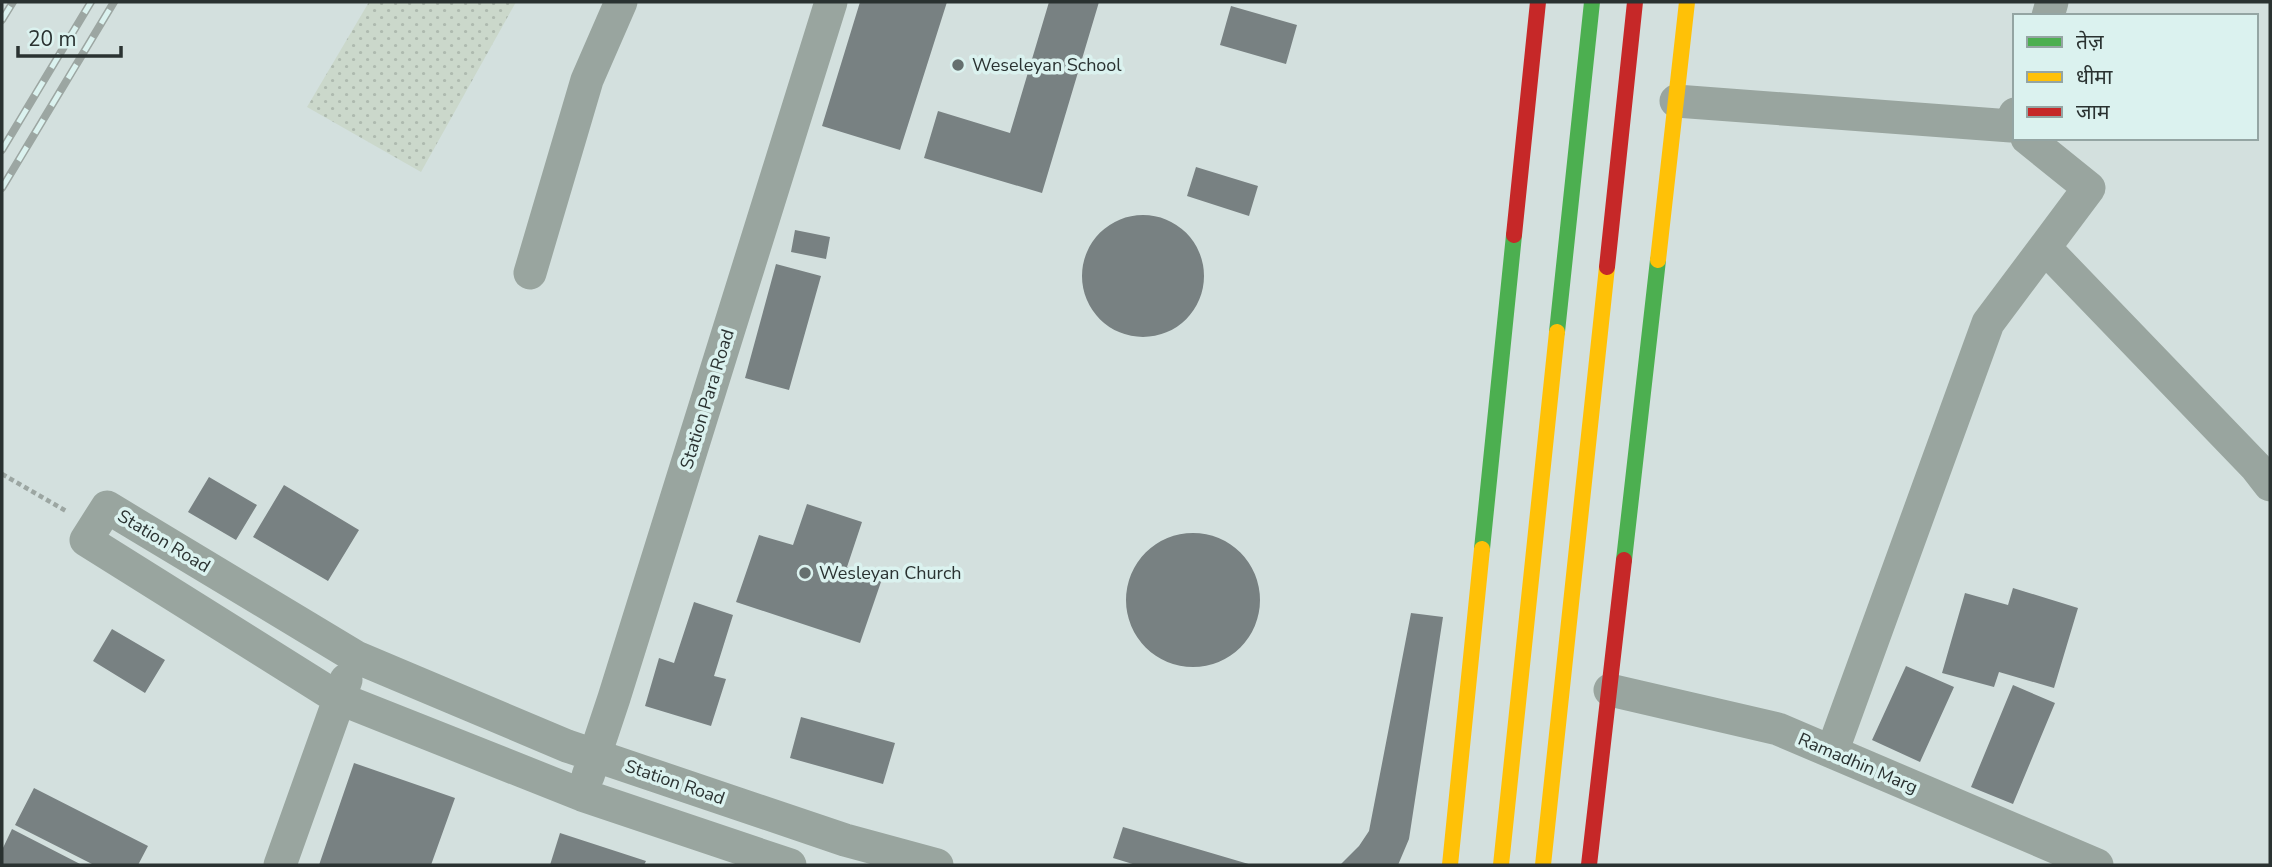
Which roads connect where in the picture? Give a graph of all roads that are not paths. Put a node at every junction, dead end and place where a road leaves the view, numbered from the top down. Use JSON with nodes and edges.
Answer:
{"nodes":[{"id":1,"x":621,"y":2,"type":"edge"},
{"id":2,"x":831,"y":2,"type":"edge"},
{"id":3,"x":1538,"y":2,"type":"edge"},
{"id":4,"x":1592,"y":2,"type":"edge"},
{"id":5,"x":1635,"y":2,"type":"edge"},
{"id":6,"x":1687,"y":2,"type":"edge"},
{"id":7,"x":1676,"y":101,"type":"junction"},
{"id":8,"x":2013,"y":127,"type":"edge"},
{"id":9,"x":2033,"y":140,"type":"edge"},
{"id":10,"x":2045,"y":248,"type":"junction"},
{"id":11,"x":530,"y":273,"type":"dead end"},
{"id":12,"x":2270,"y":485,"type":"edge"},
{"id":13,"x":356,"y":657,"type":"junction"},
{"id":14,"x":1610,"y":690,"type":"junction"},
{"id":15,"x":338,"y":698,"type":"junction"},
{"id":16,"x":1832,"y":752,"type":"junction"},
{"id":17,"x":594,"y":755,"type":"junction"},
{"id":18,"x":582,"y":795,"type":"junction"},
{"id":19,"x":869,"y":856,"type":"edge"},
{"id":20,"x":280,"y":865,"type":"edge"},
{"id":21,"x":790,"y":865,"type":"edge"},
{"id":22,"x":937,"y":865,"type":"edge"},
{"id":23,"x":1450,"y":865,"type":"edge"},
{"id":24,"x":1501,"y":865,"type":"edge"},
{"id":25,"x":1543,"y":865,"type":"edge"},
{"id":26,"x":1589,"y":865,"type":"edge"},
{"id":27,"x":2097,"y":865,"type":"edge"}],
"edges":[{"from":1,"to":11,"type":"street"},
{"from":2,"to":17,"type":"street","name":"Station Para Road"},
{"from":3,"to":23,"type":"street"},
{"from":4,"to":24,"type":"street"},
{"from":5,"to":25,"type":"street"},
{"from":6,"to":7,"type":"street"},
{"from":7,"to":8,"type":"street"},
{"from":7,"to":14,"type":"street"},
{"from":9,"to":10,"type":"street"},
{"from":10,"to":12,"type":"street"},
{"from":10,"to":16,"type":"street"},
{"from":13,"to":15,"type":"street"},
{"from":13,"to":15,"type":"street","name":"Station Road"},
{"from":13,"to":17,"type":"street","name":"Station Road"},
{"from":14,"to":16,"type":"street","name":"Ramadhin Marg"},
{"from":14,"to":26,"type":"street"},
{"from":15,"to":18,"type":"street","name":"Station Road"},
{"from":15,"to":20,"type":"street"},
{"from":16,"to":27,"type":"street","name":"Ramadhin Marg"},
{"from":17,"to":18,"type":"street","name":"Station Para Road"},
{"from":17,"to":19,"type":"street","name":"Station Road"},
{"from":18,"to":21,"type":"street","name":"Station Road"},
{"from":19,"to":22,"type":"street","name":"Station Road"}]}
